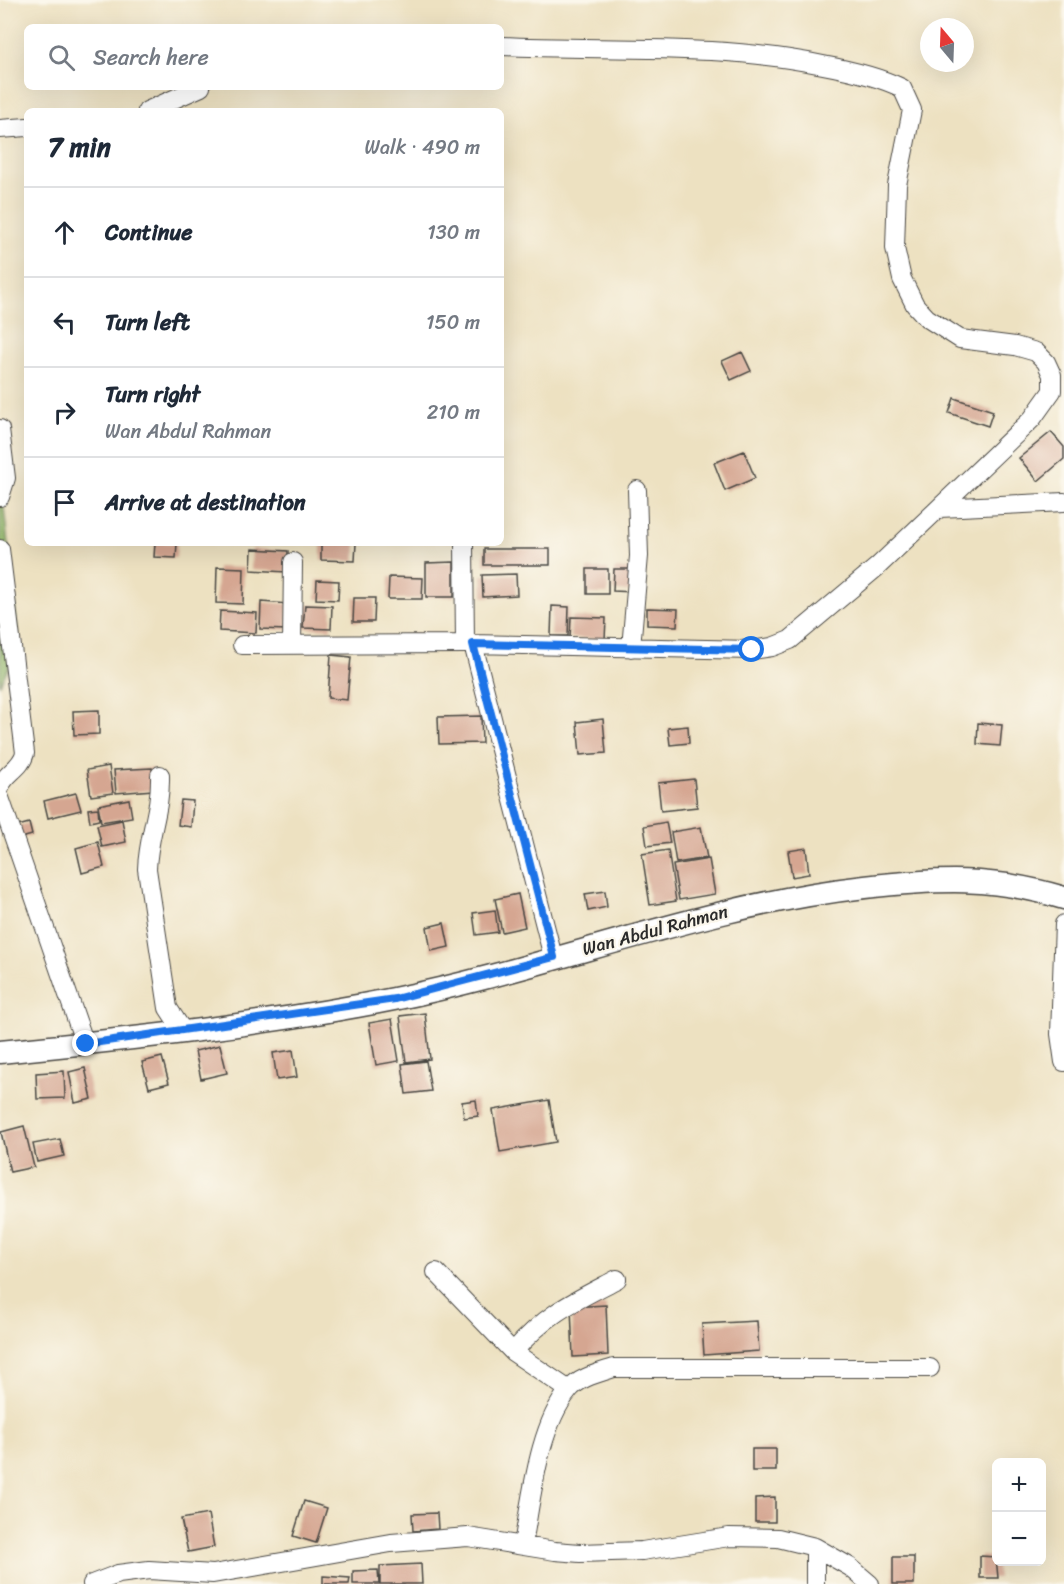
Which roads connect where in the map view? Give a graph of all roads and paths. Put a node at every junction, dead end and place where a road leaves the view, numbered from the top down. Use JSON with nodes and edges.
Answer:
{"nodes":[{"id":1,"x":504,"y":46,"type":"edge"},
{"id":2,"x":194,"y":90,"type":"edge"},
{"id":3,"x":154,"y":108,"type":"edge"},
{"id":4,"x":24,"y":127,"type":"edge"},
{"id":5,"x":0,"y":129,"type":"edge"},
{"id":6,"x":0,"y":429,"type":"edge"},
{"id":7,"x":637,"y":490,"type":"dead end"},
{"id":8,"x":0,"y":497,"type":"edge"},
{"id":9,"x":1064,"y":502,"type":"edge"},
{"id":10,"x":939,"y":508,"type":"junction"},
{"id":11,"x":464,"y":546,"type":"edge"},
{"id":12,"x":0,"y":549,"type":"edge"},
{"id":13,"x":293,"y":562,"type":"dead end"},
{"id":14,"x":469,"y":644,"type":"junction"},
{"id":15,"x":242,"y":645,"type":"dead end"},
{"id":16,"x":292,"y":645,"type":"junction"},
{"id":17,"x":632,"y":648,"type":"junction"},
{"id":18,"x":159,"y":775,"type":"dead end"},
{"id":19,"x":0,"y":787,"type":"edge"},
{"id":20,"x":0,"y":798,"type":"edge"},
{"id":21,"x":1064,"y":898,"type":"edge"},
{"id":22,"x":1064,"y":924,"type":"edge"},
{"id":23,"x":554,"y":957,"type":"junction"},
{"id":24,"x":183,"y":1031,"type":"junction"},
{"id":25,"x":86,"y":1044,"type":"junction"},
{"id":26,"x":0,"y":1052,"type":"edge"},
{"id":27,"x":1064,"y":1062,"type":"edge"},
{"id":28,"x":436,"y":1272,"type":"dead end"},
{"id":29,"x":617,"y":1279,"type":"dead end"},
{"id":30,"x":513,"y":1352,"type":"junction"},
{"id":31,"x":930,"y":1368,"type":"dead end"},
{"id":32,"x":569,"y":1389,"type":"junction"},
{"id":33,"x":524,"y":1544,"type":"junction"},
{"id":34,"x":815,"y":1547,"type":"junction"},
{"id":35,"x":92,"y":1584,"type":"edge"},
{"id":36,"x":815,"y":1584,"type":"edge"},
{"id":37,"x":870,"y":1584,"type":"edge"}],
"edges":[{"from":1,"to":10,"type":"street"},
{"from":2,"to":3,"type":"street"},
{"from":4,"to":5,"type":"street"},
{"from":6,"to":8,"type":"street"},
{"from":7,"to":17,"type":"street"},
{"from":9,"to":10,"type":"street"},
{"from":10,"to":17,"type":"street"},
{"from":11,"to":14,"type":"street"},
{"from":12,"to":19,"type":"street"},
{"from":13,"to":16,"type":"street"},
{"from":14,"to":16,"type":"street"},
{"from":14,"to":17,"type":"street"},
{"from":14,"to":23,"type":"street"},
{"from":15,"to":16,"type":"street"},
{"from":18,"to":24,"type":"street"},
{"from":20,"to":25,"type":"street"},
{"from":21,"to":23,"type":"street","name":"Wan Abdul Rahman"},
{"from":22,"to":27,"type":"street"},
{"from":23,"to":24,"type":"street","name":"Wan Abdul Rahman"},
{"from":24,"to":25,"type":"street","name":"Wan Abdul Rahman"},
{"from":25,"to":26,"type":"street","name":"Wan Abdul Rahman"},
{"from":28,"to":30,"type":"street"},
{"from":29,"to":30,"type":"street"},
{"from":30,"to":32,"type":"street"},
{"from":31,"to":32,"type":"street"},
{"from":32,"to":33,"type":"street"},
{"from":33,"to":34,"type":"street"},
{"from":33,"to":35,"type":"street"},
{"from":34,"to":36,"type":"street"},
{"from":34,"to":37,"type":"street"}]}
